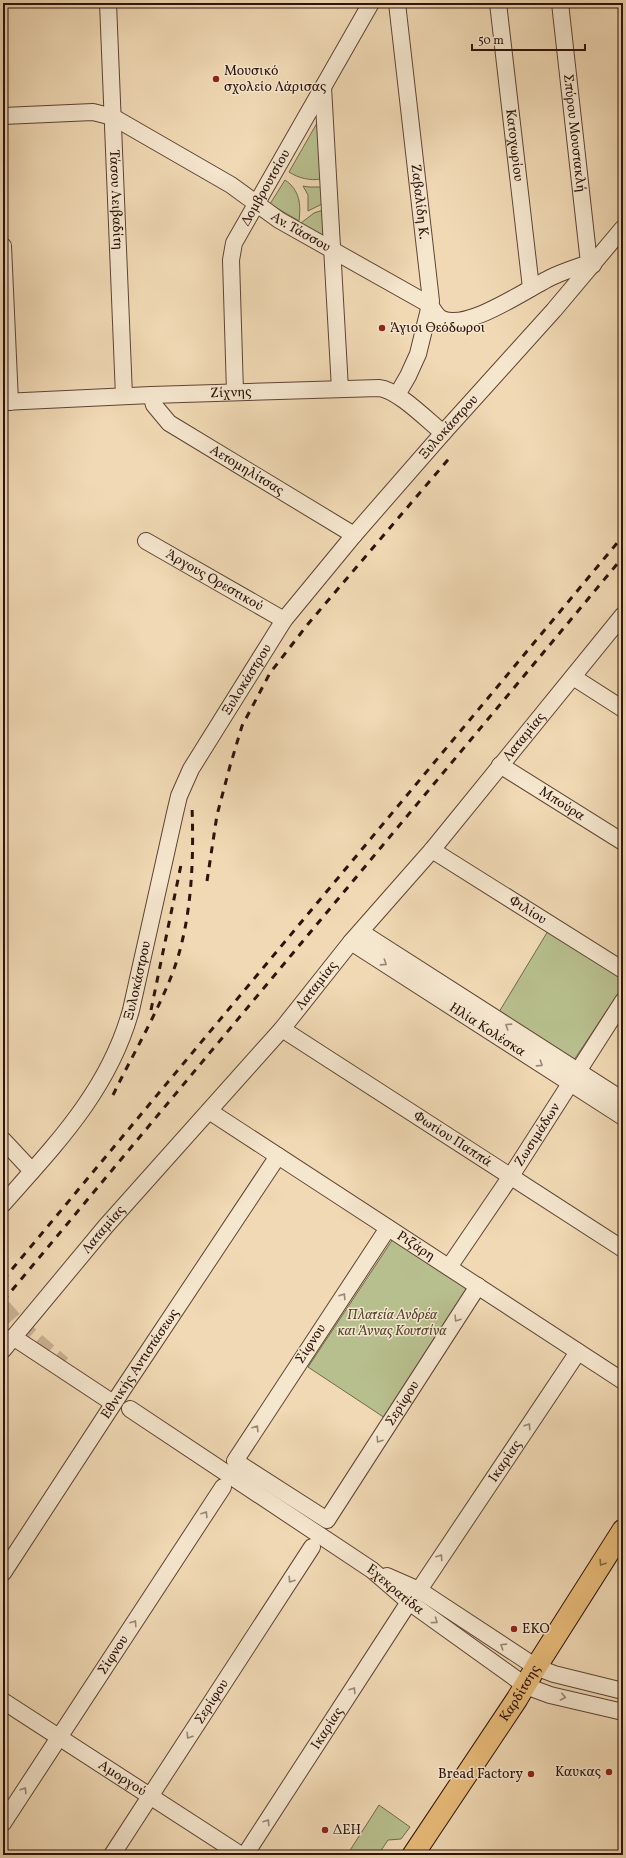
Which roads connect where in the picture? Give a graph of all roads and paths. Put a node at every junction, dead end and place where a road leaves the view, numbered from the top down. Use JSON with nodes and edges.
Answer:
{"nodes":[{"id":1,"x":108,"y":3,"type":"edge"},
{"id":2,"x":371,"y":3,"type":"edge"},
{"id":3,"x":397,"y":3,"type":"edge"},
{"id":4,"x":498,"y":3,"type":"edge"},
{"id":5,"x":560,"y":3,"type":"edge"},
{"id":6,"x":323,"y":87,"type":"junction"},
{"id":7,"x":3,"y":116,"type":"edge"},
{"id":8,"x":113,"y":116,"type":"junction"},
{"id":9,"x":256,"y":204,"type":"junction"},
{"id":10,"x":623,"y":228,"type":"edge"},
{"id":11,"x":3,"y":246,"type":"edge"},
{"id":12,"x":333,"y":252,"type":"junction"},
{"id":13,"x":591,"y":264,"type":"junction"},
{"id":14,"x":531,"y":288,"type":"junction"},
{"id":15,"x":430,"y":305,"type":"junction"},
{"id":16,"x":340,"y":389,"type":"junction"},
{"id":17,"x":235,"y":392,"type":"junction"},
{"id":18,"x":151,"y":394,"type":"junction"},
{"id":19,"x":397,"y":395,"type":"junction"},
{"id":20,"x":124,"y":396,"type":"junction"},
{"id":21,"x":6,"y":402,"type":"edge"},
{"id":22,"x":443,"y":433,"type":"junction"},
{"id":23,"x":354,"y":535,"type":"junction"},
{"id":24,"x":146,"y":540,"type":"dead end"},
{"id":25,"x":623,"y":615,"type":"edge"},
{"id":26,"x":284,"y":620,"type":"junction"},
{"id":27,"x":573,"y":677,"type":"junction"},
{"id":28,"x":623,"y":709,"type":"edge"},
{"id":29,"x":500,"y":765,"type":"junction"},
{"id":30,"x":623,"y":842,"type":"edge"},
{"id":31,"x":432,"y":850,"type":"junction"},
{"id":32,"x":356,"y":937,"type":"junction"},
{"id":33,"x":623,"y":970,"type":"edge"},
{"id":34,"x":623,"y":1001,"type":"edge"},
{"id":35,"x":282,"y":1029,"type":"junction"},
{"id":36,"x":574,"y":1077,"type":"junction"},
{"id":37,"x":623,"y":1100,"type":"edge"},
{"id":38,"x":209,"y":1111,"type":"junction"},
{"id":39,"x":623,"y":1117,"type":"edge"},
{"id":40,"x":3,"y":1140,"type":"edge"},
{"id":41,"x":278,"y":1156,"type":"junction"},
{"id":42,"x":32,"y":1171,"type":"junction"},
{"id":43,"x":511,"y":1176,"type":"junction"},
{"id":44,"x":3,"y":1204,"type":"edge"},
{"id":45,"x":388,"y":1228,"type":"junction"},
{"id":46,"x":623,"y":1249,"type":"edge"},
{"id":47,"x":448,"y":1267,"type":"junction"},
{"id":48,"x":478,"y":1286,"type":"junction"},
{"id":49,"x":13,"y":1337,"type":"junction"},
{"id":50,"x":3,"y":1350,"type":"edge"},
{"id":51,"x":578,"y":1352,"type":"junction"},
{"id":52,"x":623,"y":1381,"type":"edge"},
{"id":53,"x":114,"y":1403,"type":"junction"},
{"id":54,"x":130,"y":1409,"type":"dead end"},
{"id":55,"x":223,"y":1487,"type":"dead end"},
{"id":56,"x":327,"y":1520,"type":"joint"},
{"id":57,"x":623,"y":1530,"type":"edge"},
{"id":58,"x":312,"y":1547,"type":"dead end"},
{"id":59,"x":3,"y":1573,"type":"edge"},
{"id":60,"x":414,"y":1596,"type":"junction"},
{"id":61,"x":536,"y":1666,"type":"junction"},
{"id":62,"x":526,"y":1686,"type":"junction"},
{"id":63,"x":623,"y":1691,"type":"edge"},
{"id":64,"x":3,"y":1701,"type":"edge"},
{"id":65,"x":623,"y":1712,"type":"edge"},
{"id":66,"x":59,"y":1737,"type":"junction"},
{"id":67,"x":150,"y":1796,"type":"junction"},
{"id":68,"x":3,"y":1823,"type":"edge"},
{"id":69,"x":112,"y":1855,"type":"edge"},
{"id":70,"x":241,"y":1855,"type":"edge"},
{"id":71,"x":245,"y":1855,"type":"edge"},
{"id":72,"x":413,"y":1855,"type":"edge"}],
"edges":[{"from":1,"to":8,"type":"street","name":"Τάσου Λειβαδίτη"},
{"from":2,"to":6,"type":"street","name":"Δομβρουτσίου"},
{"from":3,"to":15,"type":"street","name":"Ζαβαλίδη Κ."},
{"from":4,"to":14,"type":"street","name":"Κατοχωρίου"},
{"from":5,"to":13,"type":"street","name":"Σπύρου Μουστακλή"},
{"from":6,"to":9,"type":"street","name":"Δομβρουτσίου"},
{"from":6,"to":12,"type":"street"},
{"from":7,"to":8,"type":"street","name":"Αν. Τάσσου"},
{"from":8,"to":9,"type":"street","name":"Αν. Τάσσου"},
{"from":8,"to":20,"type":"street","name":"Τάσου Λειβαδίτη"},
{"from":9,"to":12,"type":"street","name":"Αν. Τάσσου"},
{"from":9,"to":17,"type":"street","name":"Δομβρουτσίου"},
{"from":10,"to":13,"type":"street","name":"Ξυλοκάστρου"},
{"from":11,"to":21,"type":"street"},
{"from":12,"to":15,"type":"street","name":"Αν. Τάσσου"},
{"from":12,"to":16,"type":"street"},
{"from":13,"to":14,"type":"street","name":"Αν. Τάσσου"},
{"from":13,"to":22,"type":"street","name":"Ξυλοκάστρου"},
{"from":14,"to":15,"type":"street","name":"Αν. Τάσσου"},
{"from":15,"to":19,"type":"street","name":"Ζαβαλίδη Κ."},
{"from":16,"to":17,"type":"street","name":"Ζίχνης"},
{"from":16,"to":19,"type":"street","name":"Ζίχνης"},
{"from":17,"to":18,"type":"street","name":"Ζίχνης"},
{"from":18,"to":20,"type":"street","name":"Ζίχνης"},
{"from":18,"to":23,"type":"street","name":"Αετομηλίτσας"},
{"from":19,"to":22,"type":"street","name":"Ζίχνης"},
{"from":20,"to":21,"type":"street","name":"Ζίχνης"},
{"from":22,"to":23,"type":"street","name":"Ξυλοκάστρου"},
{"from":23,"to":26,"type":"street","name":"Ξυλοκάστρου"},
{"from":24,"to":26,"type":"street","name":"Άργους Ορεστικού"},
{"from":25,"to":27,"type":"street","name":"Λαταμίας"},
{"from":26,"to":42,"type":"street","name":"Ξυλοκάστρου"},
{"from":27,"to":28,"type":"street"},
{"from":27,"to":29,"type":"street","name":"Λαταμίας"},
{"from":29,"to":30,"type":"street","name":"Μπούρα"},
{"from":29,"to":31,"type":"street","name":"Λαταμίας"},
{"from":31,"to":32,"type":"street","name":"Λαταμίας"},
{"from":31,"to":33,"type":"street","name":"Φιλίου"},
{"from":32,"to":35,"type":"street","name":"Λαταμίας"},
{"from":32,"to":36,"type":"street","name":"Ηλία Κολέσκα"},
{"from":34,"to":36,"type":"street","name":"Ζωσιμάδων"},
{"from":35,"to":38,"type":"street","name":"Λαταμίας"},
{"from":35,"to":43,"type":"street","name":"Φωτίου Παππά"},
{"from":36,"to":37,"type":"street","name":"Ηλία Κολέσκα"},
{"from":36,"to":39,"type":"street","name":"Ηλία Κολέσκα"},
{"from":36,"to":43,"type":"street","name":"Ζωσιμάδων"},
{"from":38,"to":41,"type":"street","name":"Ριζάρη"},
{"from":38,"to":49,"type":"street","name":"Λαταμίας"},
{"from":40,"to":42,"type":"street"},
{"from":41,"to":45,"type":"street","name":"Ριζάρη"},
{"from":41,"to":53,"type":"street","name":"Εθνικής Αντιστάσεως"},
{"from":42,"to":44,"type":"street","name":"Ξυλοκάστρου"},
{"from":43,"to":46,"type":"street","name":"Φωτίου Παππά"},
{"from":43,"to":47,"type":"street","name":"Ζωσιμάδων"},
{"from":45,"to":47,"type":"street","name":"Ριζάρη"},
{"from":56,"to":45,"type":"street","name":"Σίφνου","one_way":true},
{"from":47,"to":48,"type":"street","name":"Ριζάρη"},
{"from":48,"to":51,"type":"street","name":"Ριζάρη"},
{"from":48,"to":56,"type":"street","name":"Σερίφου","one_way":true},
{"from":49,"to":50,"type":"street","name":"Λαταμίας"},
{"from":49,"to":53,"type":"street"},
{"from":51,"to":52,"type":"street","name":"Ριζάρη"},
{"from":60,"to":51,"type":"street","name":"Ικαρίας","one_way":true},
{"from":53,"to":59,"type":"street","name":"Εθνικής Αντιστάσεως"},
{"from":54,"to":60,"type":"street","name":"Εχεκρατίδα"},
{"from":66,"to":55,"type":"street","name":"Σίφνου","one_way":true},
{"from":57,"to":61,"type":"main road","name":"Καρδίτσης","one_way":true},
{"from":58,"to":67,"type":"street","name":"Σερίφου","one_way":true},
{"from":61,"to":60,"type":"street","name":"Εχεκρατίδα","one_way":true},
{"from":60,"to":62,"type":"street","name":"Εχεκρατίδα","one_way":true},
{"from":71,"to":60,"type":"street","name":"Ικαρίας","one_way":true},
{"from":61,"to":62,"type":"main road","name":"Καρδίτσης"},
{"from":61,"to":63,"type":"street","name":"Εχεκρατίδα"},
{"from":62,"to":65,"type":"street","name":"Εχεκρατίδα","one_way":true},
{"from":62,"to":72,"type":"main road","name":"Καρδίτσης"},
{"from":64,"to":66,"type":"street","name":"Αμοργού"},
{"from":66,"to":67,"type":"street","name":"Αμοργού"},
{"from":68,"to":66,"type":"street","name":"Σίφνου","one_way":true},
{"from":67,"to":69,"type":"street","name":"Σερίφου"},
{"from":67,"to":70,"type":"street","name":"Αμοργού"}]}
